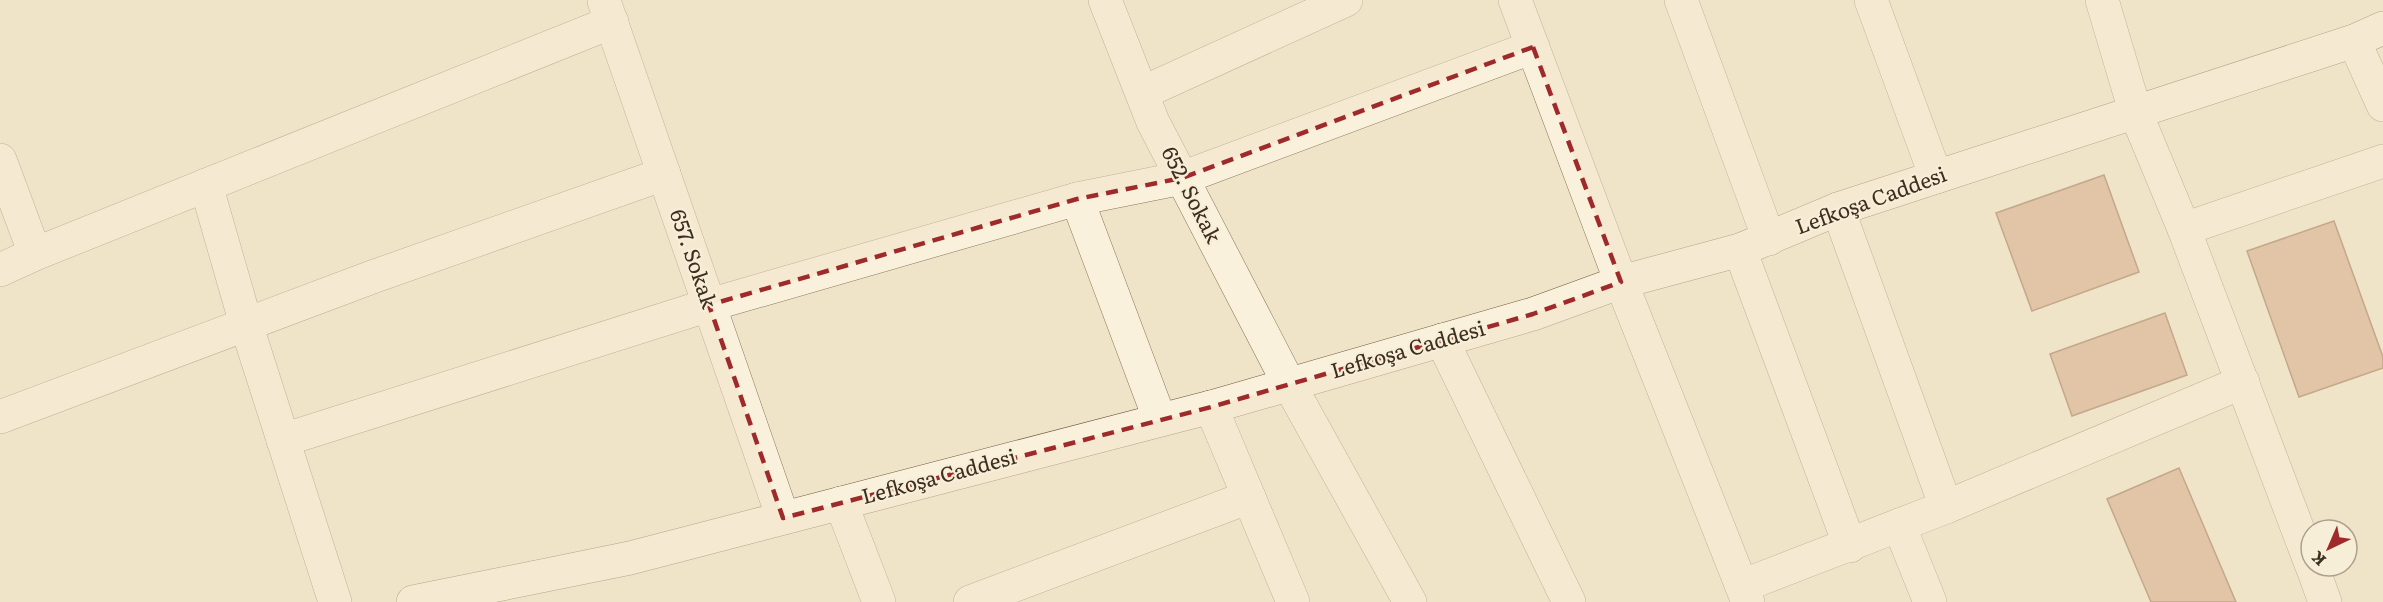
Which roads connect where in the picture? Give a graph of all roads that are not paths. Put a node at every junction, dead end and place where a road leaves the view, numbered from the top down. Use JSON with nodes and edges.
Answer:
{"nodes":[{"id":1,"x":1105,"y":0,"type":"edge"},
{"id":2,"x":1346,"y":0,"type":"edge"},
{"id":3,"x":1515,"y":0,"type":"edge"},
{"id":4,"x":1681,"y":0,"type":"edge"},
{"id":5,"x":1871,"y":0,"type":"edge"},
{"id":6,"x":2102,"y":0,"type":"edge"},
{"id":7,"x":608,"y":11,"type":"edge"},
{"id":8,"x":2369,"y":34,"type":"edge"},
{"id":9,"x":1533,"y":47,"type":"junction"},
{"id":10,"x":1142,"y":93,"type":"junction"},
{"id":11,"x":2383,"y":105,"type":"edge"},
{"id":12,"x":2135,"y":111,"type":"junction"},
{"id":13,"x":0,"y":160,"type":"edge"},
{"id":14,"x":2383,"y":161,"type":"edge"},
{"id":15,"x":664,"y":174,"type":"junction"},
{"id":16,"x":1936,"y":177,"type":"junction"},
{"id":17,"x":1182,"y":178,"type":"junction"},
{"id":18,"x":206,"y":185,"type":"junction"},
{"id":19,"x":1077,"y":199,"type":"junction"},
{"id":20,"x":1838,"y":209,"type":"junction"},
{"id":21,"x":2184,"y":229,"type":"junction"},
{"id":22,"x":1754,"y":244,"type":"junction"},
{"id":23,"x":35,"y":254,"type":"junction"},
{"id":24,"x":0,"y":270,"type":"edge"},
{"id":25,"x":1621,"y":282,"type":"junction"},
{"id":26,"x":709,"y":305,"type":"junction"},
{"id":27,"x":246,"y":324,"type":"junction"},
{"id":28,"x":1442,"y":340,"type":"junction"},
{"id":29,"x":2243,"y":382,"type":"junction"},
{"id":30,"x":1289,"y":384,"type":"junction"},
{"id":31,"x":1211,"y":407,"type":"junction"},
{"id":32,"x":0,"y":417,"type":"edge"},
{"id":33,"x":1160,"y":420,"type":"junction"},
{"id":34,"x":283,"y":440,"type":"junction"},
{"id":35,"x":1249,"y":496,"type":"junction"},
{"id":36,"x":841,"y":503,"type":"junction"},
{"id":37,"x":1946,"y":507,"type":"junction"},
{"id":38,"x":783,"y":518,"type":"junction"},
{"id":39,"x":1899,"y":525,"type":"junction"},
{"id":40,"x":2299,"y":533,"type":"edge"},
{"id":41,"x":1850,"y":546,"type":"junction"},
{"id":42,"x":2316,"y":578,"type":"edge"},
{"id":43,"x":1745,"y":594,"type":"edge"},
{"id":44,"x":1285,"y":599,"type":"edge"},
{"id":45,"x":335,"y":602,"type":"edge"},
{"id":46,"x":413,"y":602,"type":"edge"},
{"id":47,"x":879,"y":602,"type":"edge"},
{"id":48,"x":970,"y":602,"type":"edge"},
{"id":49,"x":1410,"y":602,"type":"edge"},
{"id":50,"x":1569,"y":602,"type":"edge"},
{"id":51,"x":1930,"y":602,"type":"edge"},
{"id":52,"x":2325,"y":602,"type":"edge"}],
"edges":[{"from":1,"to":10,"type":"street","name":"652. Sokak"},
{"from":2,"to":10,"type":"street"},
{"from":3,"to":9,"type":"street"},
{"from":4,"to":22,"type":"street"},
{"from":5,"to":16,"type":"street"},
{"from":6,"to":12,"type":"street"},
{"from":7,"to":15,"type":"street","name":"657. Sokak"},
{"from":7,"to":18,"type":"street"},
{"from":8,"to":11,"type":"street"},
{"from":8,"to":12,"type":"street","name":"Lefkoşa Caddesi"},
{"from":9,"to":17,"type":"street"},
{"from":9,"to":25,"type":"street"},
{"from":10,"to":17,"type":"street","name":"652. Sokak"},
{"from":12,"to":16,"type":"street","name":"Lefkoşa Caddesi"},
{"from":12,"to":21,"type":"street"},
{"from":13,"to":23,"type":"street"},
{"from":14,"to":21,"type":"street"},
{"from":15,"to":26,"type":"street","name":"657. Sokak"},
{"from":15,"to":27,"type":"street"},
{"from":16,"to":20,"type":"street","name":"Lefkoşa Caddesi"},
{"from":17,"to":19,"type":"street"},
{"from":17,"to":30,"type":"street","name":"652. Sokak"},
{"from":18,"to":23,"type":"street"},
{"from":18,"to":27,"type":"street"},
{"from":19,"to":26,"type":"street"},
{"from":19,"to":33,"type":"street"},
{"from":20,"to":22,"type":"street","name":"Lefkoşa Caddesi"},
{"from":20,"to":37,"type":"street"},
{"from":21,"to":29,"type":"street"},
{"from":22,"to":25,"type":"street","name":"Lefkoşa Caddesi"},
{"from":22,"to":41,"type":"street"},
{"from":23,"to":24,"type":"street"},
{"from":25,"to":28,"type":"street","name":"Lefkoşa Caddesi"},
{"from":25,"to":43,"type":"street"},
{"from":26,"to":34,"type":"street"},
{"from":26,"to":38,"type":"street","name":"657. Sokak"},
{"from":27,"to":32,"type":"street"},
{"from":27,"to":34,"type":"street"},
{"from":28,"to":30,"type":"street","name":"Lefkoşa Caddesi"},
{"from":28,"to":50,"type":"street"},
{"from":29,"to":37,"type":"street"},
{"from":29,"to":40,"type":"street"},
{"from":30,"to":31,"type":"street","name":"Lefkoşa Caddesi"},
{"from":30,"to":49,"type":"street","name":"652. Sokak"},
{"from":31,"to":33,"type":"street","name":"Lefkoşa Caddesi"},
{"from":31,"to":35,"type":"street"},
{"from":33,"to":36,"type":"street","name":"Lefkoşa Caddesi"},
{"from":34,"to":45,"type":"street"},
{"from":35,"to":44,"type":"street"},
{"from":35,"to":48,"type":"street"},
{"from":36,"to":38,"type":"street","name":"Lefkoşa Caddesi"},
{"from":36,"to":47,"type":"street"},
{"from":37,"to":39,"type":"street"},
{"from":38,"to":46,"type":"street","name":"Lefkoşa Caddesi"},
{"from":39,"to":41,"type":"street"},
{"from":39,"to":51,"type":"street"},
{"from":41,"to":43,"type":"street"},
{"from":42,"to":52,"type":"street"}]}
